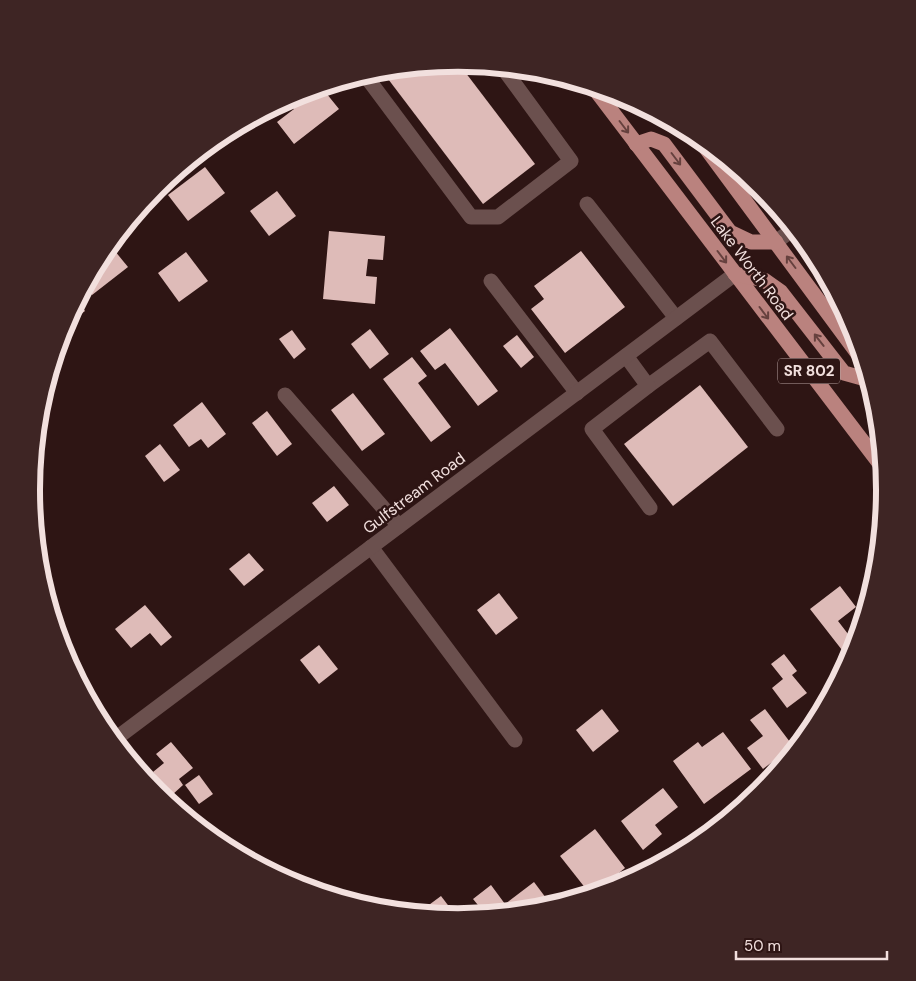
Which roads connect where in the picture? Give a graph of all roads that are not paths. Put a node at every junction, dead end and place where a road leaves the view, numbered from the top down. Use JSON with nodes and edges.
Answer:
{"nodes":[{"id":1,"x":508,"y":76,"type":"edge"},
{"id":2,"x":370,"y":82,"type":"edge"},
{"id":3,"x":602,"y":98,"type":"edge"},
{"id":4,"x":636,"y":144,"type":"junction"},
{"id":5,"x":717,"y":163,"type":"edge"},
{"id":6,"x":588,"y":204,"type":"dead end"},
{"id":7,"x":788,"y":233,"type":"edge"},
{"id":8,"x":776,"y":242,"type":"junction"},
{"id":9,"x":735,"y":274,"type":"junction"},
{"id":10,"x":492,"y":281,"type":"dead end"},
{"id":11,"x":676,"y":318,"type":"junction"},
{"id":12,"x":846,"y":337,"type":"edge"},
{"id":13,"x":626,"y":356,"type":"junction"},
{"id":14,"x":861,"y":378,"type":"edge"},
{"id":15,"x":648,"y":386,"type":"junction"},
{"id":16,"x":577,"y":393,"type":"junction"},
{"id":17,"x":285,"y":395,"type":"dead end"},
{"id":18,"x":777,"y":429,"type":"dead end"},
{"id":19,"x":874,"y":458,"type":"edge"},
{"id":20,"x":650,"y":508,"type":"dead end"},
{"id":21,"x":399,"y":526,"type":"junction"},
{"id":22,"x":371,"y":547,"type":"junction"},
{"id":23,"x":119,"y":736,"type":"edge"},
{"id":24,"x":515,"y":740,"type":"dead end"}],
"edges":[{"from":1,"to":2,"type":"street"},
{"from":3,"to":4,"type":"main road","name":"Lake Worth Road","number":"SR 802","one_way":true},
{"from":4,"to":8,"type":"main road","one_way":true},
{"from":4,"to":9,"type":"main road","name":"Lake Worth Road","number":"SR 802","one_way":true},
{"from":5,"to":8,"type":"main road","number":"SR 802"},
{"from":6,"to":11,"type":"street"},
{"from":7,"to":8,"type":"street"},
{"from":12,"to":8,"type":"main road","number":"SR 802","one_way":true},
{"from":9,"to":11,"type":"street","name":"Gulfstream Road"},
{"from":14,"to":9,"type":"main road","one_way":true},
{"from":9,"to":19,"type":"main road","name":"Lake Worth Road","number":"SR 802","one_way":true},
{"from":10,"to":16,"type":"street"},
{"from":11,"to":13,"type":"street","name":"Gulfstream Road"},
{"from":13,"to":15,"type":"street"},
{"from":13,"to":16,"type":"street","name":"Gulfstream Road"},
{"from":15,"to":18,"type":"street"},
{"from":15,"to":20,"type":"street"},
{"from":16,"to":21,"type":"street","name":"Gulfstream Road"},
{"from":17,"to":21,"type":"street"},
{"from":21,"to":22,"type":"street","name":"Gulfstream Road"},
{"from":22,"to":23,"type":"street","name":"Gulfstream Road"},
{"from":22,"to":24,"type":"street"}]}
